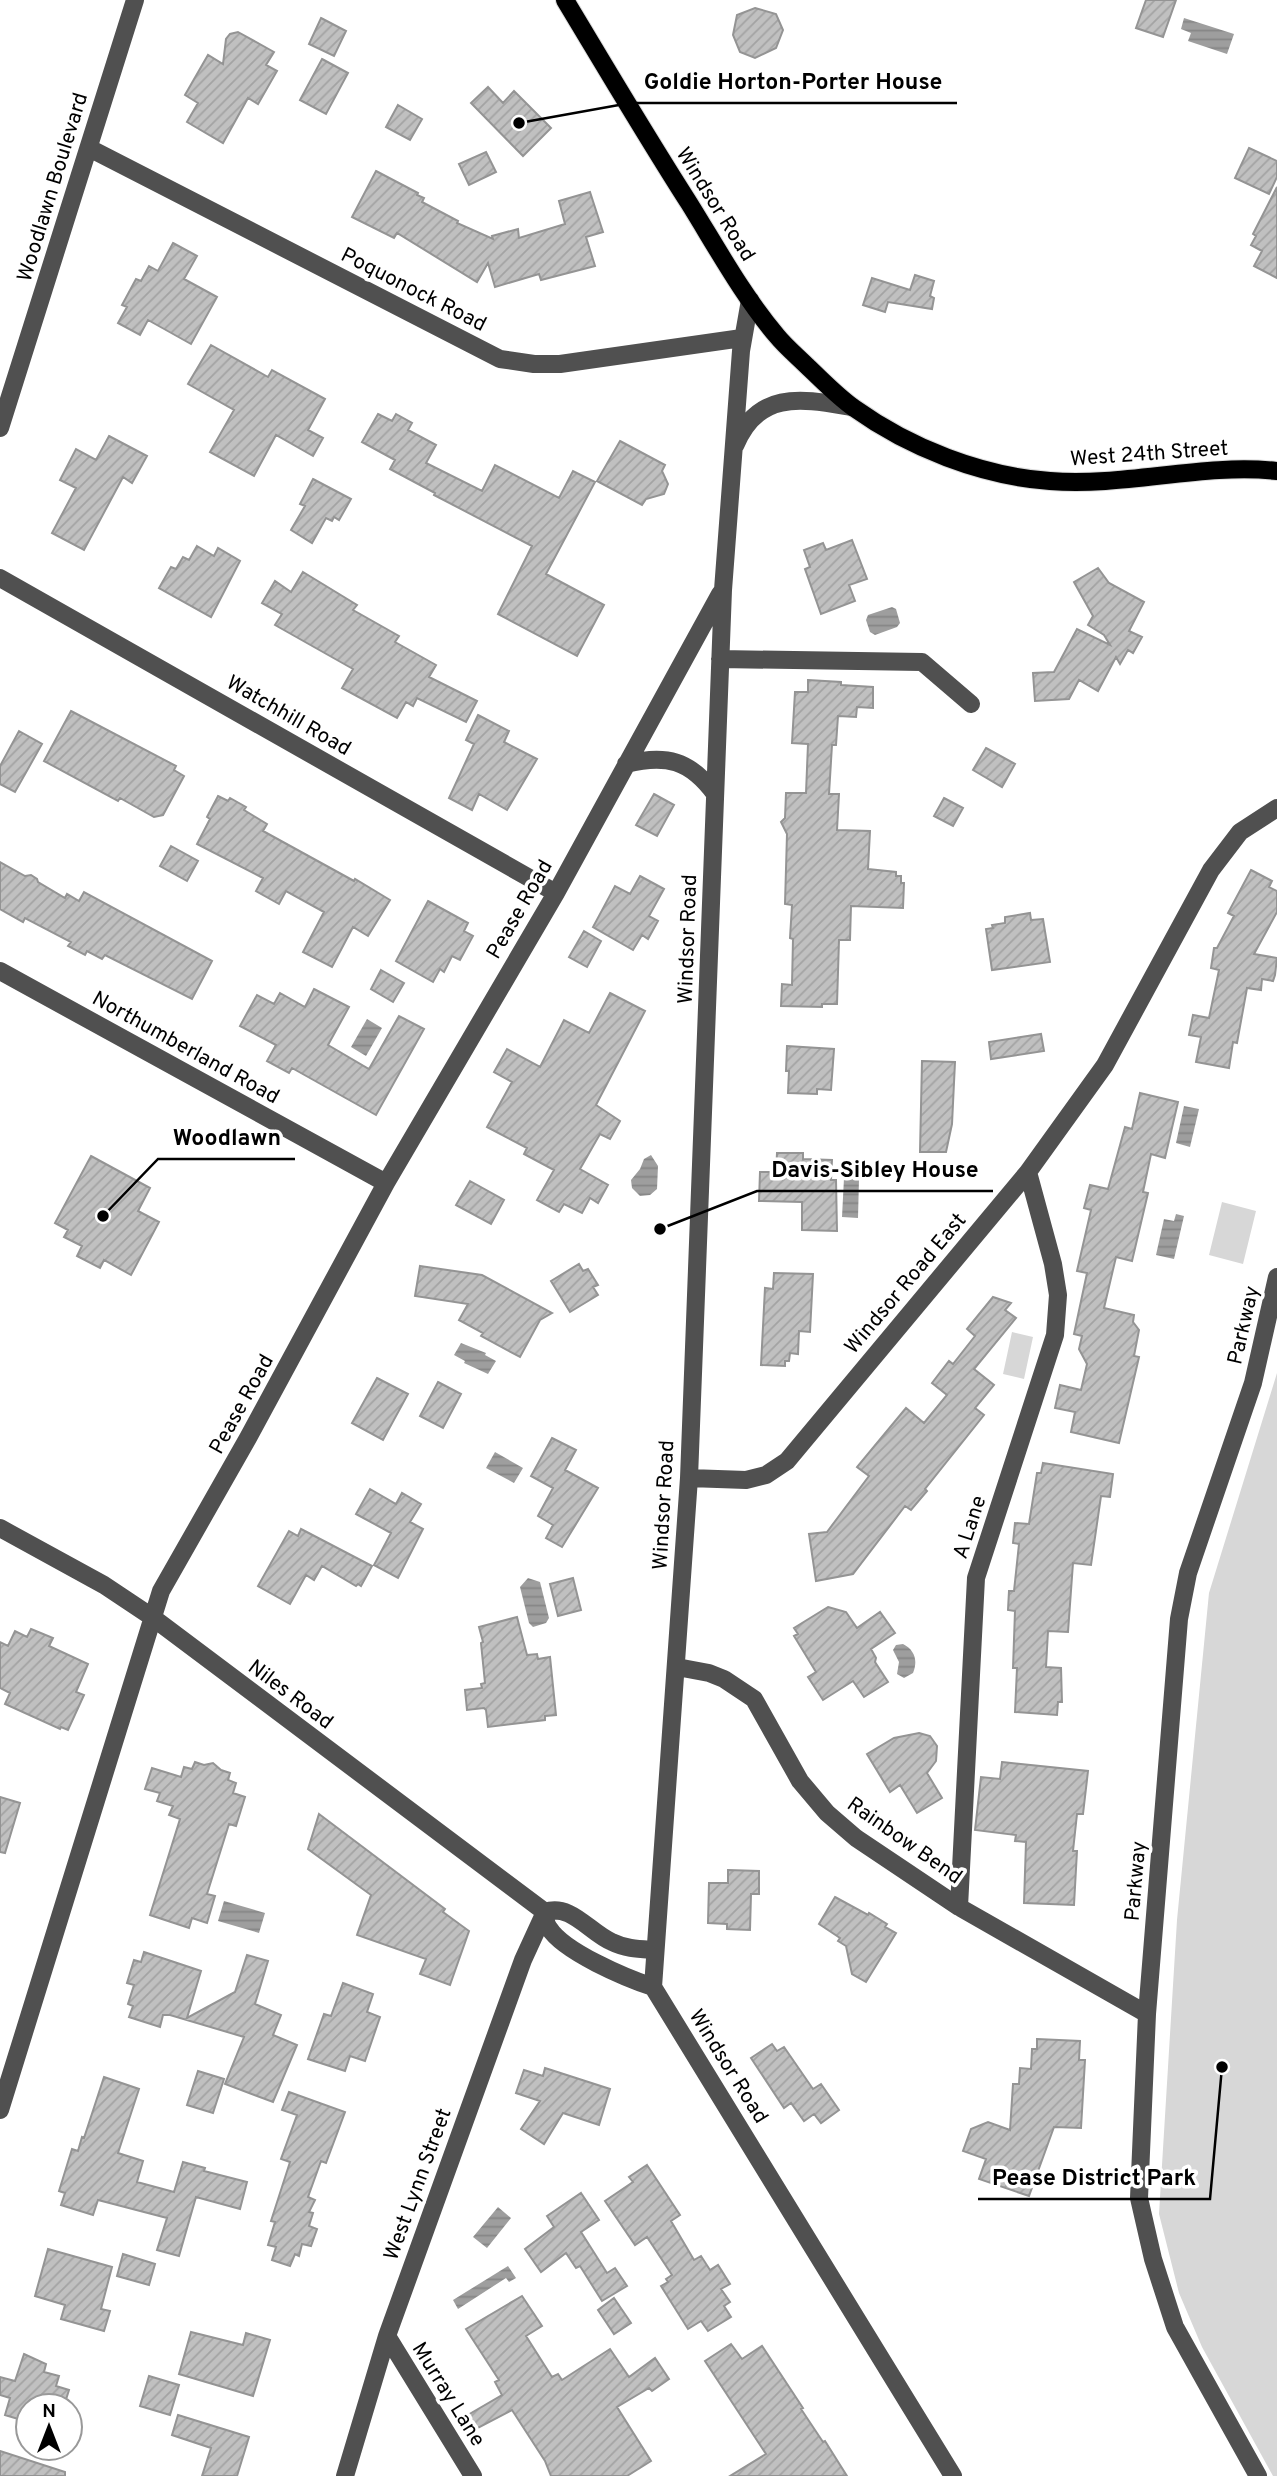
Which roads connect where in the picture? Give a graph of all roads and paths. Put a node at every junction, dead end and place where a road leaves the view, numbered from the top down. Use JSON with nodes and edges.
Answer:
{"nodes":[{"id":1,"x":135,"y":0,"type":"edge"},
{"id":2,"x":565,"y":0,"type":"edge"},
{"id":3,"x":89,"y":148,"type":"junction"},
{"id":4,"x":750,"y":300,"type":"junction"},
{"id":5,"x":742,"y":338,"type":"junction"},
{"id":6,"x":852,"y":407,"type":"junction"},
{"id":7,"x":0,"y":428,"type":"edge"},
{"id":8,"x":732,"y":453,"type":"junction"},
{"id":9,"x":1277,"y":471,"type":"edge"},
{"id":10,"x":0,"y":578,"type":"edge"},
{"id":11,"x":723,"y":590,"type":"junction"},
{"id":12,"x":720,"y":659,"type":"junction"},
{"id":13,"x":971,"y":704,"type":"dead end"},
{"id":14,"x":626,"y":764,"type":"junction"},
{"id":15,"x":715,"y":794,"type":"junction"},
{"id":16,"x":1277,"y":808,"type":"edge"},
{"id":17,"x":556,"y":892,"type":"junction"},
{"id":18,"x":0,"y":971,"type":"edge"},
{"id":19,"x":1028,"y":1172,"type":"junction"},
{"id":20,"x":386,"y":1183,"type":"junction"},
{"id":21,"x":1277,"y":1277,"type":"edge"},
{"id":22,"x":689,"y":1478,"type":"junction"},
{"id":23,"x":0,"y":1528,"type":"edge"},
{"id":24,"x":152,"y":1617,"type":"junction"},
{"id":25,"x":677,"y":1667,"type":"junction"},
{"id":26,"x":959,"y":1907,"type":"junction"},
{"id":27,"x":545,"y":1912,"type":"junction"},
{"id":28,"x":655,"y":1950,"type":"junction"},
{"id":29,"x":653,"y":1987,"type":"junction"},
{"id":30,"x":1147,"y":2014,"type":"junction"},
{"id":31,"x":0,"y":2110,"type":"edge"},
{"id":32,"x":387,"y":2336,"type":"junction"},
{"id":33,"x":345,"y":2476,"type":"edge"},
{"id":34,"x":473,"y":2476,"type":"edge"},
{"id":35,"x":953,"y":2476,"type":"edge"},
{"id":36,"x":1258,"y":2476,"type":"edge"}],
"edges":[{"from":1,"to":3,"type":"street","name":"Woodlawn Boulevard"},
{"from":2,"to":4,"type":"main road","name":"Windsor Road"},
{"from":3,"to":5,"type":"street","name":"Poquonock Road"},
{"from":3,"to":7,"type":"street","name":"Woodlawn Boulevard"},
{"from":4,"to":5,"type":"street","name":"Windsor Road"},
{"from":4,"to":6,"type":"main road","name":"West 24th Street"},
{"from":5,"to":8,"type":"street","name":"Windsor Road"},
{"from":6,"to":8,"type":"street","name":"Windsor Road"},
{"from":6,"to":9,"type":"main road","name":"West 24th Street"},
{"from":8,"to":11,"type":"street","name":"Windsor Road"},
{"from":10,"to":17,"type":"street","name":"Watchhill Road"},
{"from":11,"to":12,"type":"street","name":"Windsor Road"},
{"from":11,"to":14,"type":"street","name":"Pease Road"},
{"from":12,"to":13,"type":"street"},
{"from":12,"to":15,"type":"street","name":"Windsor Road"},
{"from":14,"to":15,"type":"street"},
{"from":14,"to":17,"type":"street","name":"Pease Road"},
{"from":15,"to":22,"type":"street","name":"Windsor Road"},
{"from":16,"to":19,"type":"street","name":"Windsor Road East"},
{"from":17,"to":20,"type":"street","name":"Pease Road"},
{"from":18,"to":20,"type":"street","name":"Northumberland Road"},
{"from":19,"to":22,"type":"street","name":"Windsor Road East"},
{"from":19,"to":26,"type":"street","name":"A Lane"},
{"from":20,"to":24,"type":"street","name":"Pease Road"},
{"from":21,"to":30,"type":"street","name":"Parkway"},
{"from":22,"to":25,"type":"street","name":"Windsor Road"},
{"from":23,"to":24,"type":"street","name":"Niles Road"},
{"from":24,"to":27,"type":"street","name":"Niles Road"},
{"from":24,"to":31,"type":"street","name":"Pease Road"},
{"from":25,"to":26,"type":"street","name":"Rainbow Bend"},
{"from":25,"to":28,"type":"street","name":"Windsor Road"},
{"from":26,"to":30,"type":"street","name":"Rainbow Bend"},
{"from":27,"to":28,"type":"street","name":"Niles Road"},
{"from":27,"to":29,"type":"street","name":"Niles Road"},
{"from":27,"to":32,"type":"street","name":"West Lynn Street"},
{"from":28,"to":29,"type":"street","name":"Windsor Road"},
{"from":29,"to":35,"type":"street","name":"Windsor Road"},
{"from":30,"to":36,"type":"street","name":"Parkway"},
{"from":32,"to":33,"type":"street","name":"West Lynn Street"},
{"from":32,"to":34,"type":"street","name":"Murray Lane"}]}
